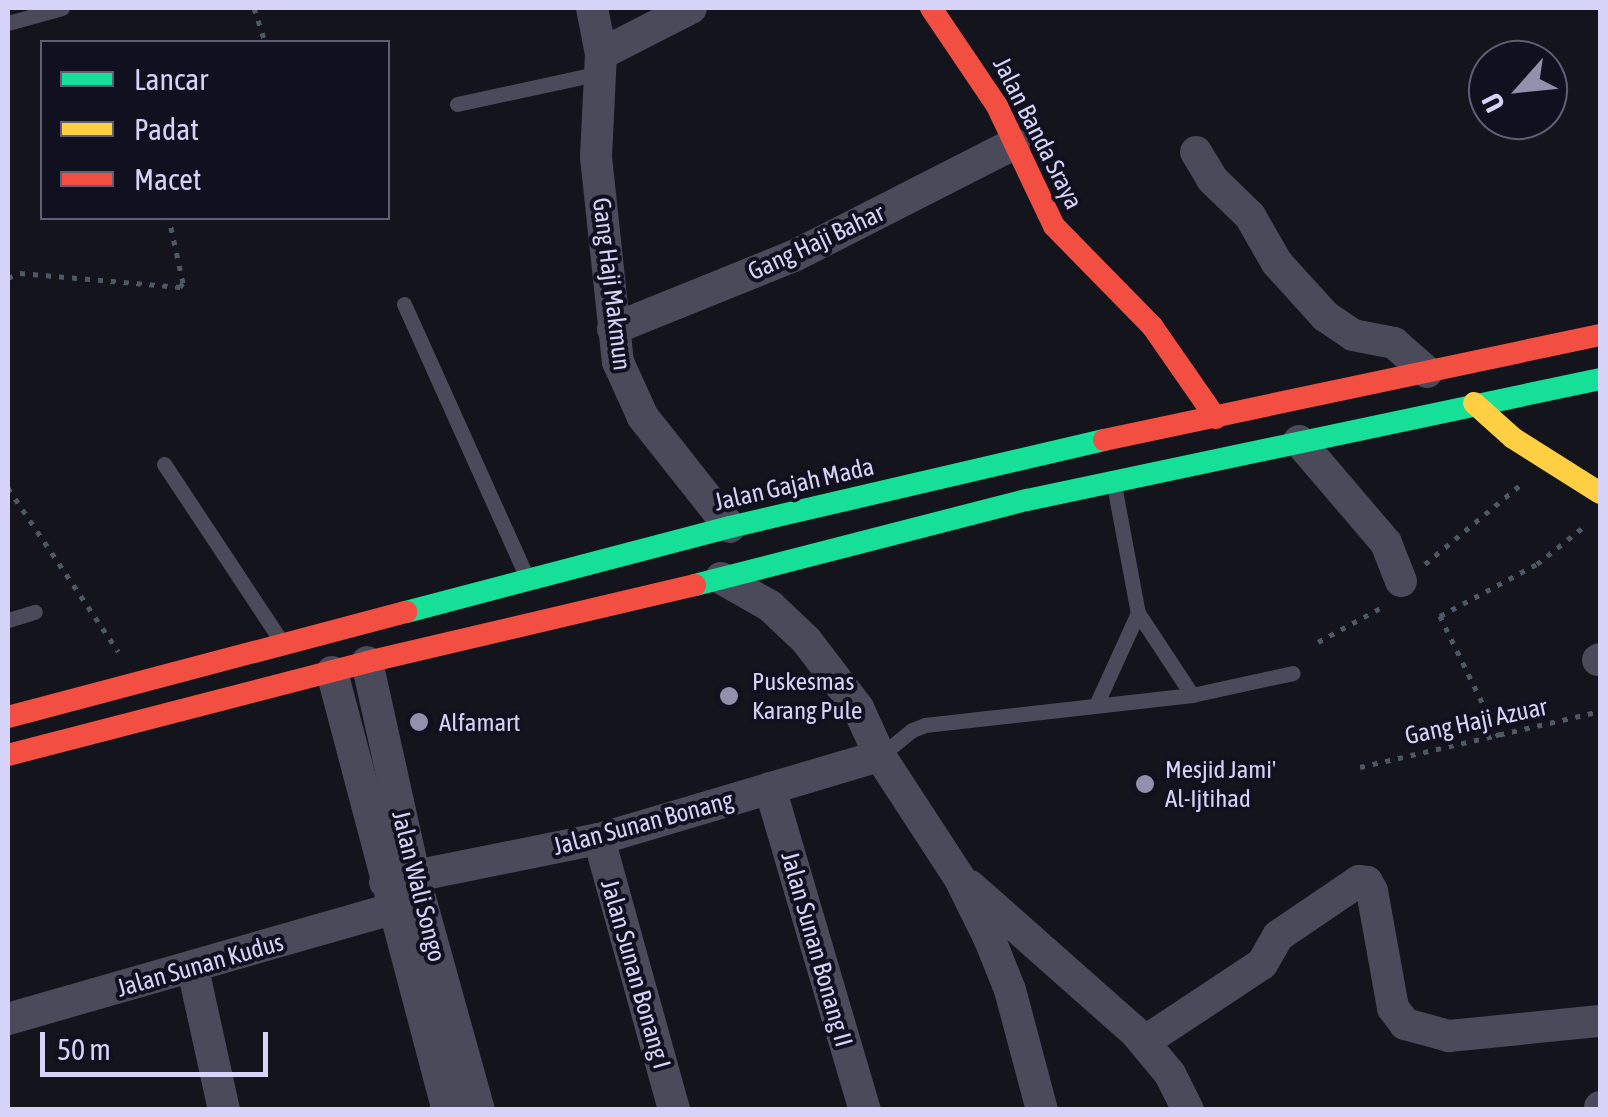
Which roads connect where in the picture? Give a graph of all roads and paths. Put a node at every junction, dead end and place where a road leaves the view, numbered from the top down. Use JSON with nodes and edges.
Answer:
{"nodes":[{"id":1,"x":62,"y":8,"type":"edge"},
{"id":2,"x":254,"y":8,"type":"edge"},
{"id":3,"x":592,"y":8,"type":"edge"},
{"id":4,"x":691,"y":8,"type":"edge"},
{"id":5,"x":931,"y":8,"type":"edge"},
{"id":6,"x":8,"y":23,"type":"edge"},
{"id":7,"x":264,"y":40,"type":"edge"},
{"id":8,"x":601,"y":64,"type":"junction"},
{"id":9,"x":456,"y":104,"type":"dead end"},
{"id":10,"x":1014,"y":144,"type":"junction"},
{"id":11,"x":1196,"y":152,"type":"dead end"},
{"id":12,"x":169,"y":220,"type":"edge"},
{"id":13,"x":8,"y":278,"type":"edge"},
{"id":14,"x":404,"y":304,"type":"dead end"},
{"id":15,"x":613,"y":329,"type":"junction"},
{"id":16,"x":1600,"y":335,"type":"edge"},
{"id":17,"x":1426,"y":372,"type":"junction"},
{"id":18,"x":1600,"y":378,"type":"edge"},
{"id":19,"x":1474,"y":404,"type":"junction"},
{"id":20,"x":1216,"y":418,"type":"junction"},
{"id":21,"x":1299,"y":441,"type":"junction"},
{"id":22,"x":1019,"y":458,"type":"junction"},
{"id":23,"x":1548,"y":460,"type":"junction"},
{"id":24,"x":164,"y":464,"type":"dead end"},
{"id":25,"x":1114,"y":483,"type":"junction"},
{"id":26,"x":8,"y":488,"type":"edge"},
{"id":27,"x":1600,"y":493,"type":"edge"},
{"id":28,"x":1027,"y":500,"type":"junction"},
{"id":29,"x":1588,"y":524,"type":"dead end"},
{"id":30,"x":730,"y":527,"type":"junction"},
{"id":31,"x":721,"y":578,"type":"junction"},
{"id":32,"x":527,"y":579,"type":"junction"},
{"id":33,"x":1401,"y":581,"type":"junction"},
{"id":34,"x":35,"y":612,"type":"dead end"},
{"id":35,"x":1138,"y":613,"type":"junction"},
{"id":36,"x":8,"y":620,"type":"edge"},
{"id":37,"x":538,"y":621,"type":"junction"},
{"id":38,"x":1318,"y":642,"type":"dead end"},
{"id":39,"x":283,"y":644,"type":"junction"},
{"id":40,"x":366,"y":662,"type":"junction"},
{"id":41,"x":332,"y":672,"type":"junction"},
{"id":42,"x":1293,"y":673,"type":"dead end"},
{"id":43,"x":139,"y":682,"type":"junction"},
{"id":44,"x":1192,"y":695,"type":"junction"},
{"id":45,"x":1096,"y":705,"type":"junction"},
{"id":46,"x":1600,"y":711,"type":"edge"},
{"id":47,"x":8,"y":716,"type":"edge"},
{"id":48,"x":149,"y":720,"type":"junction"},
{"id":49,"x":1499,"y":736,"type":"junction"},
{"id":50,"x":8,"y":755,"type":"edge"},
{"id":51,"x":880,"y":756,"type":"junction"},
{"id":52,"x":1360,"y":767,"type":"dead end"},
{"id":53,"x":770,"y":788,"type":"junction"},
{"id":54,"x":599,"y":839,"type":"junction"},
{"id":55,"x":959,"y":877,"type":"junction"},
{"id":56,"x":397,"y":888,"type":"junction"},
{"id":57,"x":193,"y":969,"type":"junction"},
{"id":58,"x":8,"y":1019,"type":"edge"},
{"id":59,"x":1600,"y":1021,"type":"edge"},
{"id":60,"x":1144,"y":1042,"type":"junction"},
{"id":61,"x":224,"y":1110,"type":"edge"},
{"id":62,"x":448,"y":1110,"type":"edge"},
{"id":63,"x":479,"y":1110,"type":"edge"},
{"id":64,"x":674,"y":1110,"type":"edge"},
{"id":65,"x":864,"y":1110,"type":"edge"},
{"id":66,"x":1042,"y":1110,"type":"edge"},
{"id":67,"x":1188,"y":1110,"type":"edge"}],
"edges":[{"from":1,"to":6,"type":"lane"},
{"from":2,"to":7,"type":"path"},
{"from":3,"to":8,"type":"street","name":"Gang Haji Makmun"},
{"from":4,"to":8,"type":"street"},
{"from":5,"to":10,"type":"main road","name":"Jalan Banda Sraya"},
{"from":8,"to":9,"type":"lane"},
{"from":8,"to":15,"type":"street","name":"Gang Haji Makmun"},
{"from":10,"to":15,"type":"street","name":"Gang Haji Bahar"},
{"from":10,"to":20,"type":"main road","name":"Jalan Banda Sraya"},
{"from":11,"to":17,"type":"street"},
{"from":12,"to":13,"type":"path"},
{"from":14,"to":32,"type":"lane"},
{"from":15,"to":30,"type":"street","name":"Gang Haji Makmun"},
{"from":16,"to":17,"type":"main road","name":"Jalan Gajah Mada"},
{"from":17,"to":20,"type":"main road","name":"Jalan Gajah Mada"},
{"from":18,"to":19,"type":"main road"},
{"from":19,"to":21,"type":"main road"},
{"from":19,"to":23,"type":"main road"},
{"from":20,"to":22,"type":"main road","name":"Jalan Gajah Mada"},
{"from":21,"to":25,"type":"main road"},
{"from":21,"to":33,"type":"street"},
{"from":22,"to":28,"type":"main road"},
{"from":22,"to":30,"type":"main road","name":"Jalan Gajah Mada"},
{"from":23,"to":27,"type":"main road"},
{"from":23,"to":33,"type":"path"},
{"from":24,"to":39,"type":"lane"},
{"from":25,"to":28,"type":"main road"},
{"from":25,"to":35,"type":"lane"},
{"from":26,"to":43,"type":"path"},
{"from":28,"to":31,"type":"main road"},
{"from":29,"to":49,"type":"path"},
{"from":30,"to":32,"type":"main road","name":"Jalan Gajah Mada"},
{"from":31,"to":37,"type":"main road"},
{"from":31,"to":51,"type":"street"},
{"from":32,"to":37,"type":"main road"},
{"from":32,"to":39,"type":"main road","name":"Jalan Gajah Mada"},
{"from":33,"to":38,"type":"path"},
{"from":34,"to":36,"type":"lane"},
{"from":35,"to":44,"type":"lane"},
{"from":35,"to":45,"type":"lane"},
{"from":37,"to":40,"type":"main road"},
{"from":39,"to":43,"type":"main road","name":"Jalan Gajah Mada"},
{"from":40,"to":41,"type":"main road"},
{"from":40,"to":56,"type":"street","name":"Jalan Wali Songo"},
{"from":41,"to":48,"type":"main road"},
{"from":41,"to":56,"type":"street","name":"Jalan Wali Songo"},
{"from":42,"to":44,"type":"lane"},
{"from":43,"to":47,"type":"main road","name":"Jalan Gajah Mada"},
{"from":43,"to":48,"type":"main road"},
{"from":44,"to":45,"type":"lane"},
{"from":45,"to":51,"type":"lane"},
{"from":46,"to":49,"type":"path","name":"Gang Haji Azuar"},
{"from":48,"to":50,"type":"main road"},
{"from":49,"to":52,"type":"path","name":"Gang Haji Azuar"},
{"from":51,"to":53,"type":"street","name":"Jalan Sunan Bonang"},
{"from":51,"to":55,"type":"street"},
{"from":53,"to":54,"type":"street","name":"Jalan Sunan Bonang"},
{"from":53,"to":65,"type":"street","name":"Jalan Sunan Bonang II"},
{"from":54,"to":56,"type":"street","name":"Jalan Sunan Bonang"},
{"from":54,"to":64,"type":"street","name":"Jalan Sunan Bonang I"},
{"from":55,"to":60,"type":"street"},
{"from":55,"to":66,"type":"street"},
{"from":56,"to":57,"type":"street","name":"Jalan Sunan Kudus"},
{"from":56,"to":62,"type":"street","name":"Jalan Wali Songo"},
{"from":56,"to":63,"type":"street","name":"Jalan Wali Songo"},
{"from":57,"to":58,"type":"street","name":"Jalan Sunan Kudus"},
{"from":57,"to":61,"type":"street"},
{"from":59,"to":60,"type":"street"},
{"from":60,"to":67,"type":"street"}]}
